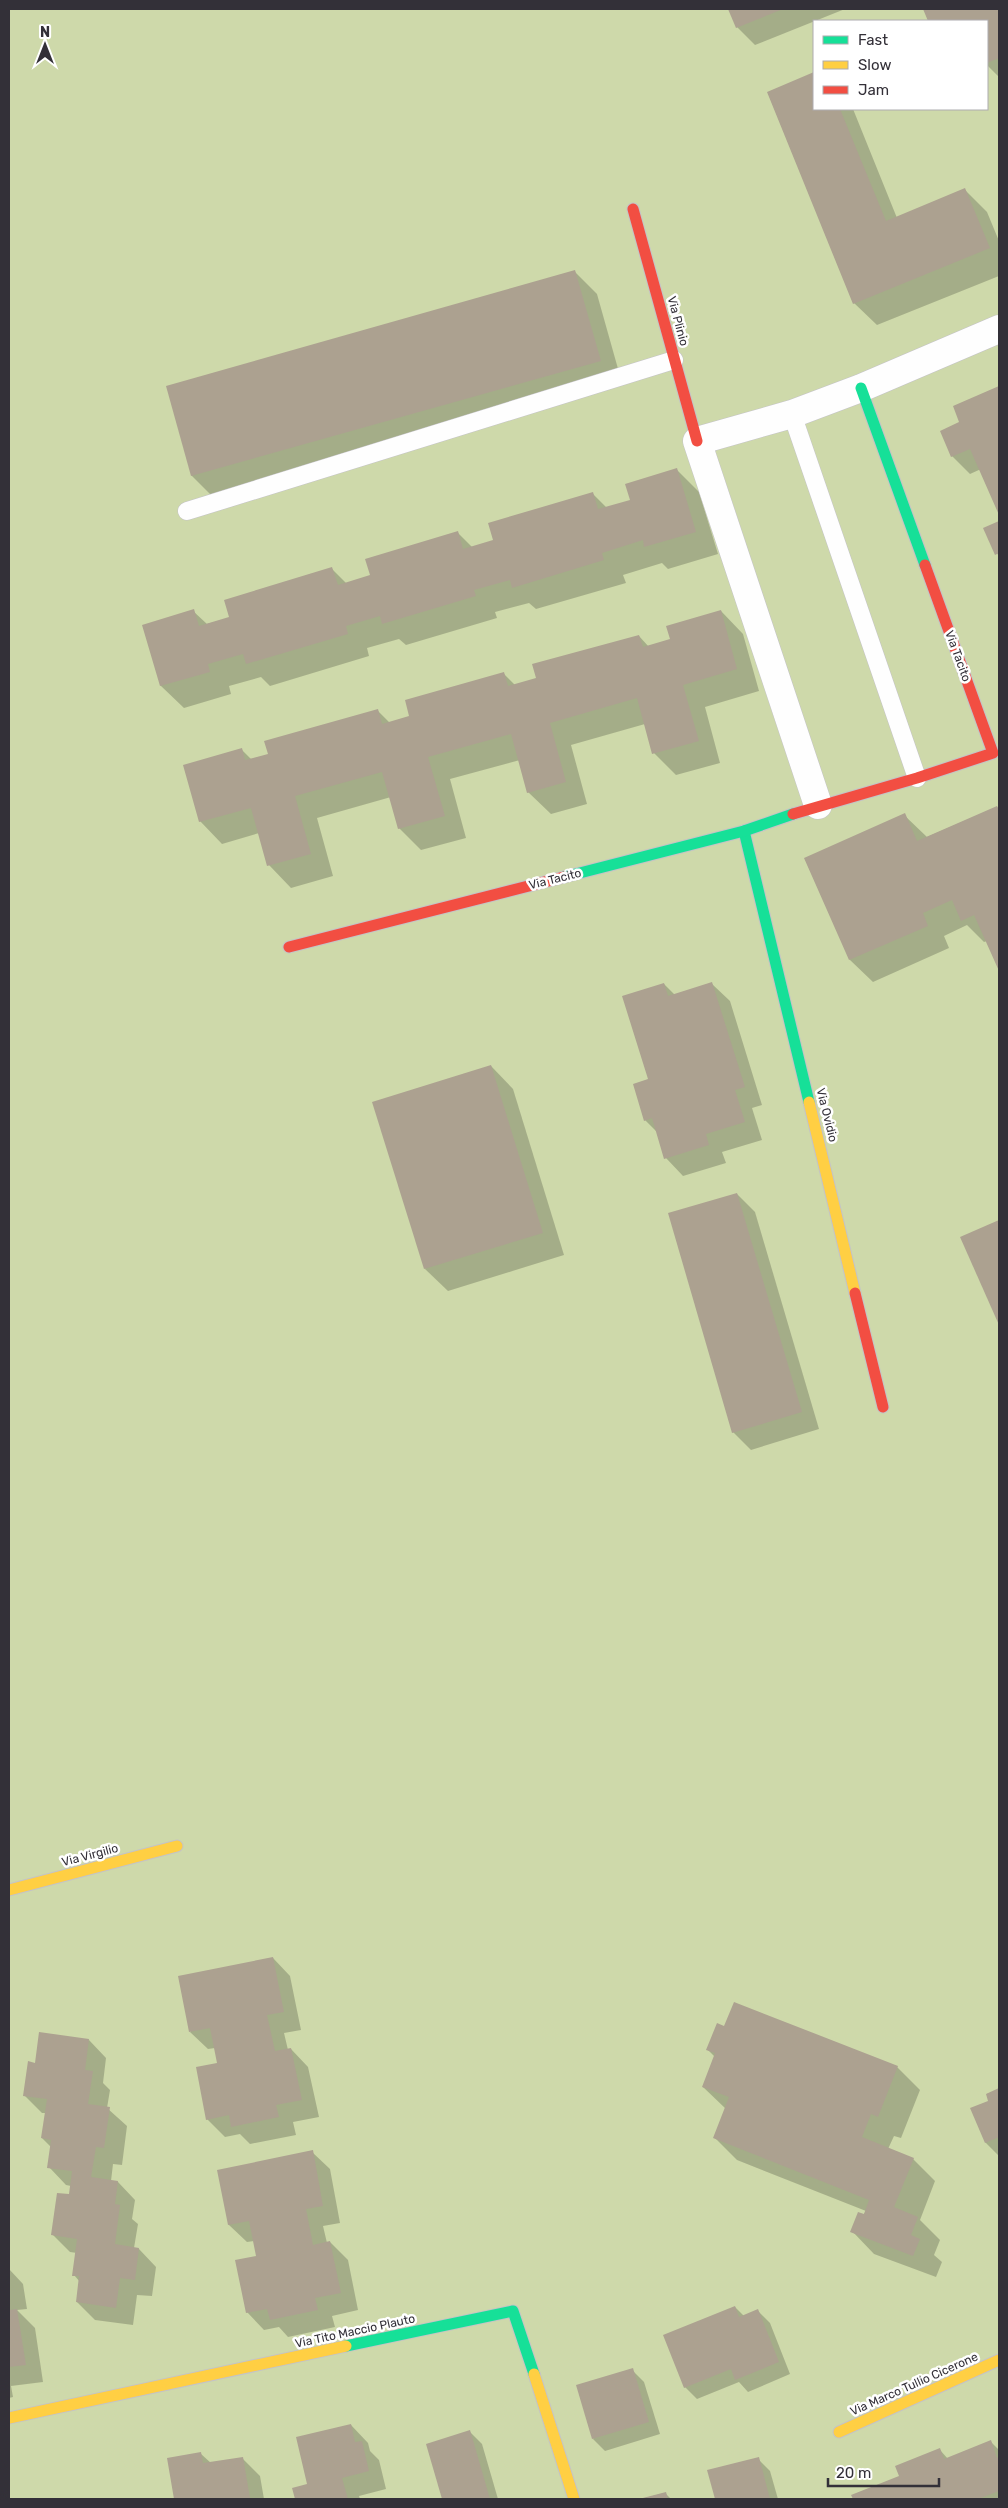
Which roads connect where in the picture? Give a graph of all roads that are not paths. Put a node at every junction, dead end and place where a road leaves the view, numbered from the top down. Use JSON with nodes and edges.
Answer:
{"nodes":[{"id":1,"x":633,"y":209,"type":"dead end"},
{"id":2,"x":999,"y":329,"type":"edge"},
{"id":3,"x":674,"y":360,"type":"junction"},
{"id":4,"x":861,"y":388,"type":"junction"},
{"id":5,"x":792,"y":414,"type":"junction"},
{"id":6,"x":697,"y":441,"type":"junction"},
{"id":7,"x":187,"y":511,"type":"dead end"},
{"id":8,"x":917,"y":778,"type":"junction"},
{"id":9,"x":818,"y":804,"type":"junction"},
{"id":10,"x":744,"y":831,"type":"junction"},
{"id":11,"x":289,"y":948,"type":"dead end"},
{"id":12,"x":883,"y":1407,"type":"dead end"},
{"id":13,"x":177,"y":1846,"type":"dead end"},
{"id":14,"x":9,"y":1890,"type":"edge"},
{"id":15,"x":999,"y":2360,"type":"edge"},
{"id":16,"x":9,"y":2418,"type":"edge"},
{"id":17,"x":839,"y":2432,"type":"dead end"},
{"id":18,"x":574,"y":2499,"type":"edge"}],
"edges":[{"from":1,"to":3,"type":"street","name":"Via Plinio"},
{"from":2,"to":4,"type":"street"},
{"from":3,"to":6,"type":"street","name":"Via Plinio"},
{"from":3,"to":7,"type":"lane"},
{"from":4,"to":5,"type":"street"},
{"from":4,"to":8,"type":"street","name":"Via Tacito"},
{"from":5,"to":6,"type":"street"},
{"from":5,"to":8,"type":"lane"},
{"from":6,"to":9,"type":"street"},
{"from":8,"to":9,"type":"street","name":"Via Tacito"},
{"from":9,"to":10,"type":"street","name":"Via Tacito"},
{"from":10,"to":11,"type":"street","name":"Via Tacito"},
{"from":10,"to":12,"type":"street","name":"Via Ovidio"},
{"from":13,"to":14,"type":"street","name":"Via Virgilio"},
{"from":15,"to":17,"type":"street","name":"Via Marco Tullio Cicerone"},
{"from":16,"to":18,"type":"street","name":"Via Tito Maccio Plauto"}]}
